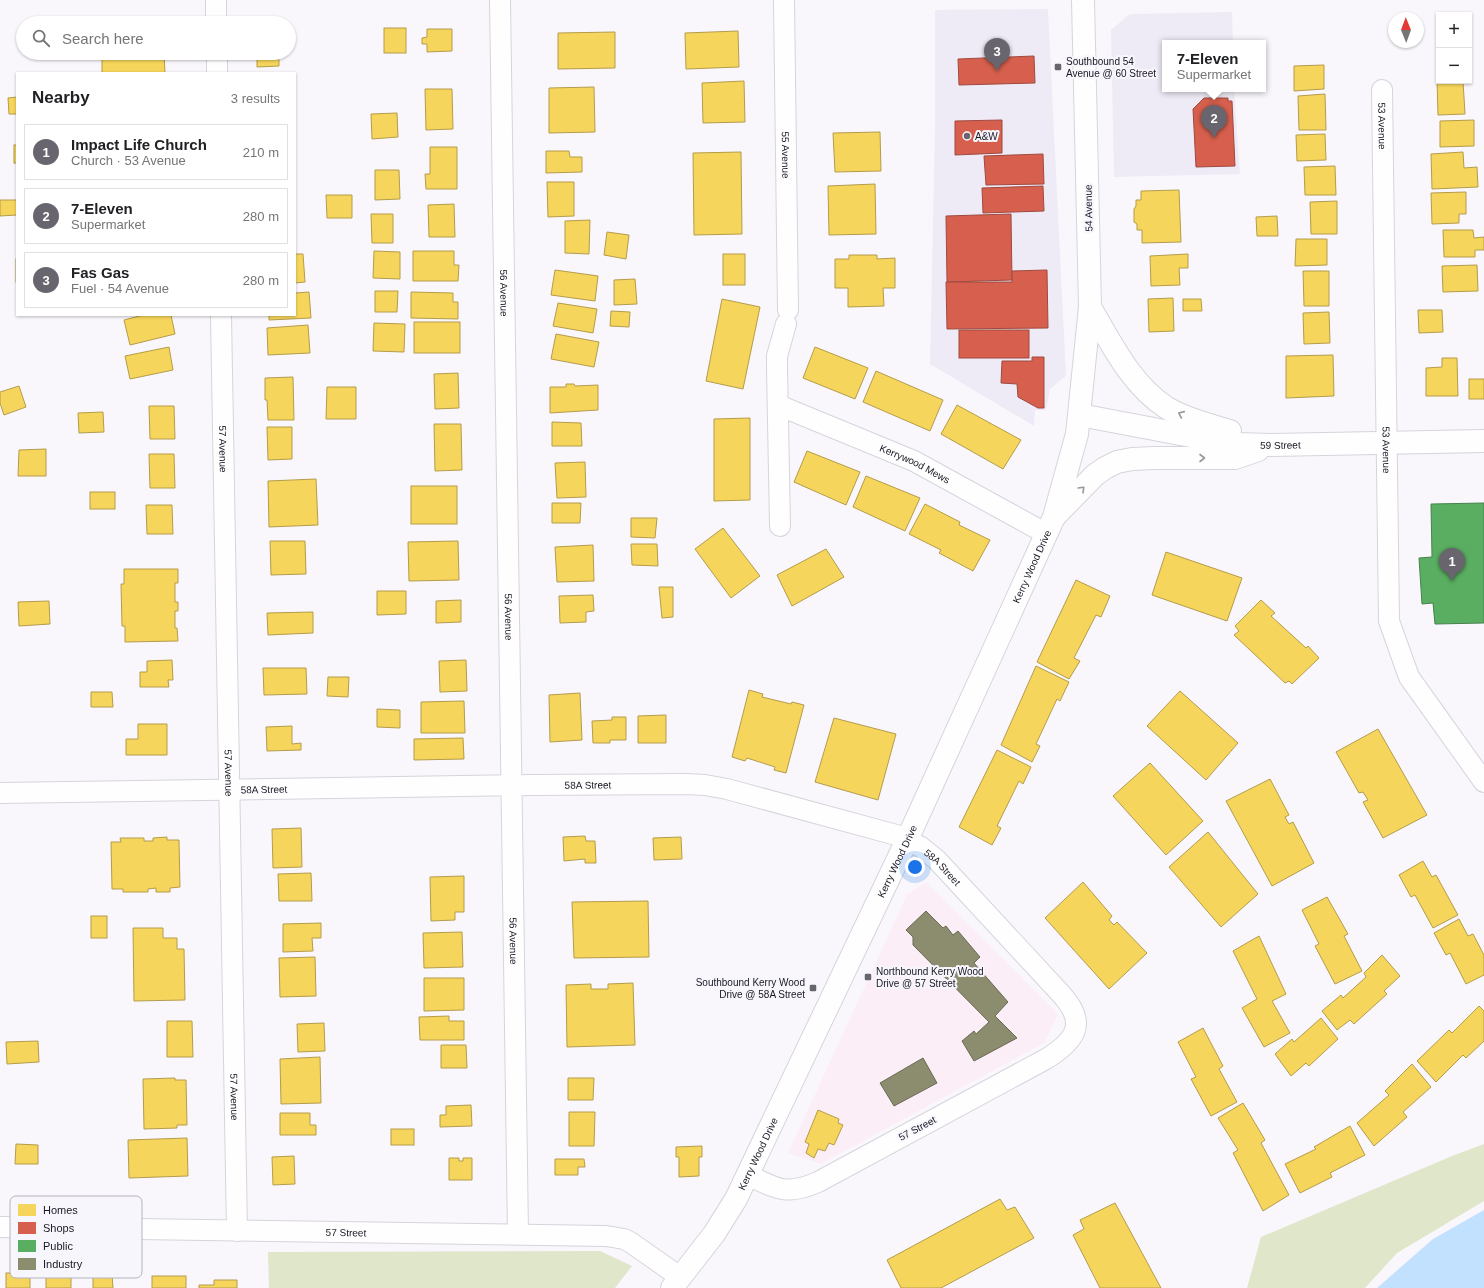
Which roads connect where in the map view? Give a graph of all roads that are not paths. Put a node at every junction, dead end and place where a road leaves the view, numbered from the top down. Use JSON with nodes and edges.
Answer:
{"nodes":[{"id":1,"x":216,"y":0,"type":"edge"},
{"id":2,"x":500,"y":0,"type":"edge"},
{"id":3,"x":784,"y":0,"type":"edge"},
{"id":4,"x":1083,"y":0,"type":"edge"},
{"id":5,"x":216,"y":16,"type":"edge"},
{"id":6,"x":217,"y":60,"type":"edge"},
{"id":7,"x":217,"y":72,"type":"edge"},
{"id":8,"x":1382,"y":90,"type":"dead end"},
{"id":9,"x":1090,"y":307,"type":"junction"},
{"id":10,"x":221,"y":316,"type":"edge"},
{"id":11,"x":778,"y":405,"type":"junction"},
{"id":12,"x":1080,"y":415,"type":"junction"},
{"id":13,"x":1484,"y":441,"type":"edge"},
{"id":14,"x":1388,"y":442,"type":"junction"},
{"id":15,"x":1271,"y":445,"type":"junction"},
{"id":16,"x":1050,"y":525,"type":"junction"},
{"id":17,"x":780,"y":526,"type":"dead end"},
{"id":18,"x":1484,"y":782,"type":"edge"},
{"id":19,"x":512,"y":785,"type":"junction"},
{"id":20,"x":228,"y":790,"type":"junction"},
{"id":21,"x":0,"y":793,"type":"edge"},
{"id":22,"x":907,"y":840,"type":"junction"},
{"id":23,"x":1076,"y":1031,"type":"joint"},
{"id":24,"x":748,"y":1175,"type":"junction"},
{"id":25,"x":0,"y":1227,"type":"edge"},
{"id":26,"x":10,"y":1227,"type":"edge"},
{"id":27,"x":142,"y":1229,"type":"edge"},
{"id":28,"x":237,"y":1231,"type":"junction"},
{"id":29,"x":518,"y":1234,"type":"junction"},
{"id":30,"x":676,"y":1282,"type":"edge"}],
"edges":[{"from":1,"to":5,"type":"street"},
{"from":2,"to":19,"type":"street","name":"56 Avenue"},
{"from":3,"to":11,"type":"street","name":"55 Avenue"},
{"from":4,"to":9,"type":"street","name":"54 Avenue"},
{"from":6,"to":7,"type":"street"},
{"from":8,"to":14,"type":"street","name":"53 Avenue"},
{"from":9,"to":12,"type":"street","name":"54 Avenue"},
{"from":15,"to":9,"type":"street","one_way":true},
{"from":10,"to":20,"type":"street","name":"57 Avenue"},
{"from":11,"to":16,"type":"street","name":"Kerrywood Mews"},
{"from":11,"to":17,"type":"street"},
{"from":12,"to":15,"type":"street","name":"59 Street"},
{"from":12,"to":16,"type":"street","name":"Kerry Wood Drive"},
{"from":13,"to":14,"type":"street","name":"59 Street"},
{"from":14,"to":15,"type":"street","name":"59 Street"},
{"from":14,"to":18,"type":"street","name":"53 Avenue"},
{"from":16,"to":15,"type":"street","one_way":true},
{"from":16,"to":22,"type":"street","name":"Kerry Wood Drive"},
{"from":19,"to":20,"type":"street","name":"58A Street"},
{"from":19,"to":22,"type":"street","name":"58A Street"},
{"from":19,"to":29,"type":"street","name":"56 Avenue"},
{"from":20,"to":21,"type":"street","name":"58A Street"},
{"from":20,"to":28,"type":"street","name":"57 Avenue"},
{"from":22,"to":23,"type":"street","name":"58A Street"},
{"from":22,"to":24,"type":"street","name":"Kerry Wood Drive"},
{"from":23,"to":24,"type":"street","name":"57 Street"},
{"from":24,"to":30,"type":"street","name":"Kerry Wood Drive"},
{"from":25,"to":26,"type":"street","name":"57 Street"},
{"from":27,"to":28,"type":"street","name":"57 Street"},
{"from":28,"to":29,"type":"street","name":"57 Street"},
{"from":29,"to":30,"type":"street","name":"57 Street"}]}
